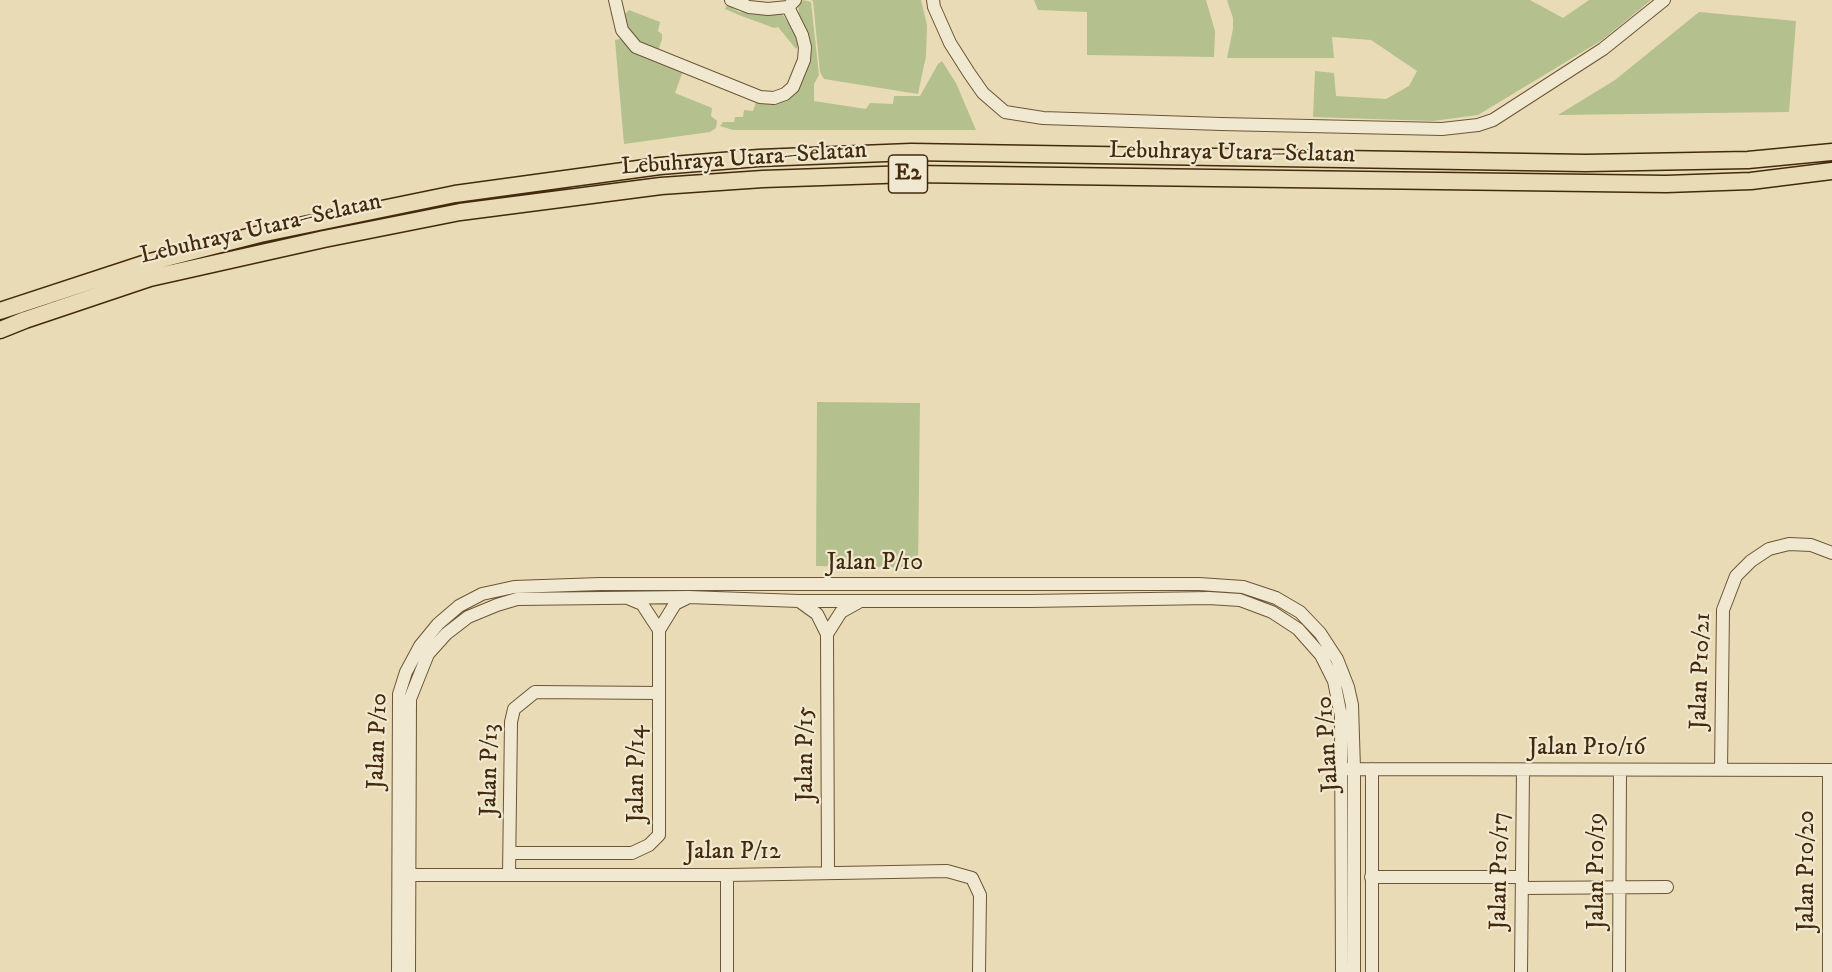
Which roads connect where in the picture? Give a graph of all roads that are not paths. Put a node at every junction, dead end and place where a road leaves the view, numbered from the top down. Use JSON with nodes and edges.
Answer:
{"nodes":[{"id":1,"x":615,"y":0,"type":"edge"},
{"id":2,"x":731,"y":0,"type":"edge"},
{"id":3,"x":933,"y":0,"type":"edge"},
{"id":4,"x":1664,"y":0,"type":"edge"},
{"id":5,"x":791,"y":4,"type":"edge"},
{"id":6,"x":1832,"y":152,"type":"edge"},
{"id":7,"x":1832,"y":171,"type":"edge"},
{"id":8,"x":0,"y":311,"type":"edge"},
{"id":9,"x":0,"y":330,"type":"edge"},
{"id":10,"x":1832,"y":553,"type":"edge"},
{"id":11,"x":688,"y":597,"type":"junction"},
{"id":12,"x":627,"y":598,"type":"junction"},
{"id":13,"x":863,"y":600,"type":"junction"},
{"id":14,"x":800,"y":601,"type":"junction"},
{"id":15,"x":659,"y":630,"type":"junction"},
{"id":16,"x":826,"y":634,"type":"junction"},
{"id":17,"x":659,"y":693,"type":"junction"},
{"id":18,"x":1348,"y":769,"type":"junction"},
{"id":19,"x":1372,"y":769,"type":"junction"},
{"id":20,"x":1523,"y":770,"type":"junction"},
{"id":21,"x":1620,"y":770,"type":"junction"},
{"id":22,"x":1721,"y":770,"type":"junction"},
{"id":23,"x":1831,"y":770,"type":"edge"},
{"id":24,"x":510,"y":853,"type":"junction"},
{"id":25,"x":828,"y":873,"type":"junction"},
{"id":26,"x":404,"y":875,"type":"junction"},
{"id":27,"x":509,"y":875,"type":"junction"},
{"id":28,"x":726,"y":875,"type":"junction"},
{"id":29,"x":1371,"y":877,"type":"junction"},
{"id":30,"x":1522,"y":883,"type":"junction"},
{"id":31,"x":1618,"y":887,"type":"junction"},
{"id":32,"x":1667,"y":887,"type":"dead end"},
{"id":33,"x":398,"y":972,"type":"edge"},
{"id":34,"x":410,"y":972,"type":"edge"},
{"id":35,"x":727,"y":972,"type":"edge"},
{"id":36,"x":979,"y":972,"type":"edge"},
{"id":37,"x":1342,"y":972,"type":"edge"},
{"id":38,"x":1354,"y":972,"type":"edge"},
{"id":39,"x":1372,"y":972,"type":"edge"},
{"id":40,"x":1521,"y":972,"type":"edge"},
{"id":41,"x":1619,"y":972,"type":"edge"},
{"id":42,"x":1829,"y":972,"type":"edge"}],
"edges":[{"from":1,"to":5,"type":"street"},
{"from":2,"to":5,"type":"street"},
{"from":3,"to":4,"type":"street"},
{"from":6,"to":8,"type":"highway","name":"Lebuhraya Utara–Selatan","number":"E2"},
{"from":7,"to":9,"type":"highway","name":"Lebuhraya Utara–Selatan","number":"E2"},
{"from":10,"to":22,"type":"street","name":"Jalan P10/21"},
{"from":11,"to":12,"type":"street","name":"Jalan P/10"},
{"from":11,"to":14,"type":"street","name":"Jalan P/10"},
{"from":11,"to":15,"type":"street"},
{"from":12,"to":15,"type":"street"},
{"from":12,"to":26,"type":"street","name":"Jalan P/10"},
{"from":13,"to":14,"type":"street","name":"Jalan P/10"},
{"from":13,"to":16,"type":"street"},
{"from":13,"to":18,"type":"street","name":"Jalan P/10"},
{"from":14,"to":16,"type":"street"},
{"from":15,"to":17,"type":"street","name":"Jalan P/14"},
{"from":16,"to":25,"type":"street","name":"Jalan P/15"},
{"from":17,"to":24,"type":"street","name":"Jalan P/13"},
{"from":17,"to":24,"type":"street","name":"Jalan P/14"},
{"from":18,"to":19,"type":"street","name":"Jalan P10/16"},
{"from":18,"to":26,"type":"street","name":"Jalan P/10"},
{"from":18,"to":37,"type":"street","name":"Jalan P/10"},
{"from":18,"to":38,"type":"street","name":"Jalan P/10"},
{"from":19,"to":20,"type":"street","name":"Jalan P10/16"},
{"from":19,"to":29,"type":"street"},
{"from":20,"to":21,"type":"street","name":"Jalan P10/16"},
{"from":20,"to":30,"type":"street","name":"Jalan P10/17"},
{"from":21,"to":22,"type":"street","name":"Jalan P10/16"},
{"from":21,"to":31,"type":"street","name":"Jalan P10/19"},
{"from":22,"to":23,"type":"street","name":"Jalan P10/16"},
{"from":23,"to":42,"type":"street","name":"Jalan P10/20"},
{"from":24,"to":27,"type":"street","name":"Jalan P/13"},
{"from":25,"to":28,"type":"street","name":"Jalan P/12"},
{"from":25,"to":36,"type":"street","name":"Jalan P/12"},
{"from":26,"to":27,"type":"street","name":"Jalan P/12"},
{"from":26,"to":33,"type":"street","name":"Jalan P/10"},
{"from":26,"to":34,"type":"street","name":"Jalan P/10"},
{"from":27,"to":28,"type":"street","name":"Jalan P/12"},
{"from":28,"to":35,"type":"street"},
{"from":29,"to":30,"type":"street"},
{"from":29,"to":39,"type":"street"},
{"from":30,"to":31,"type":"street"},
{"from":30,"to":40,"type":"street","name":"Jalan P10/17"},
{"from":31,"to":32,"type":"street"},
{"from":31,"to":41,"type":"street","name":"Jalan P10/19"}]}
